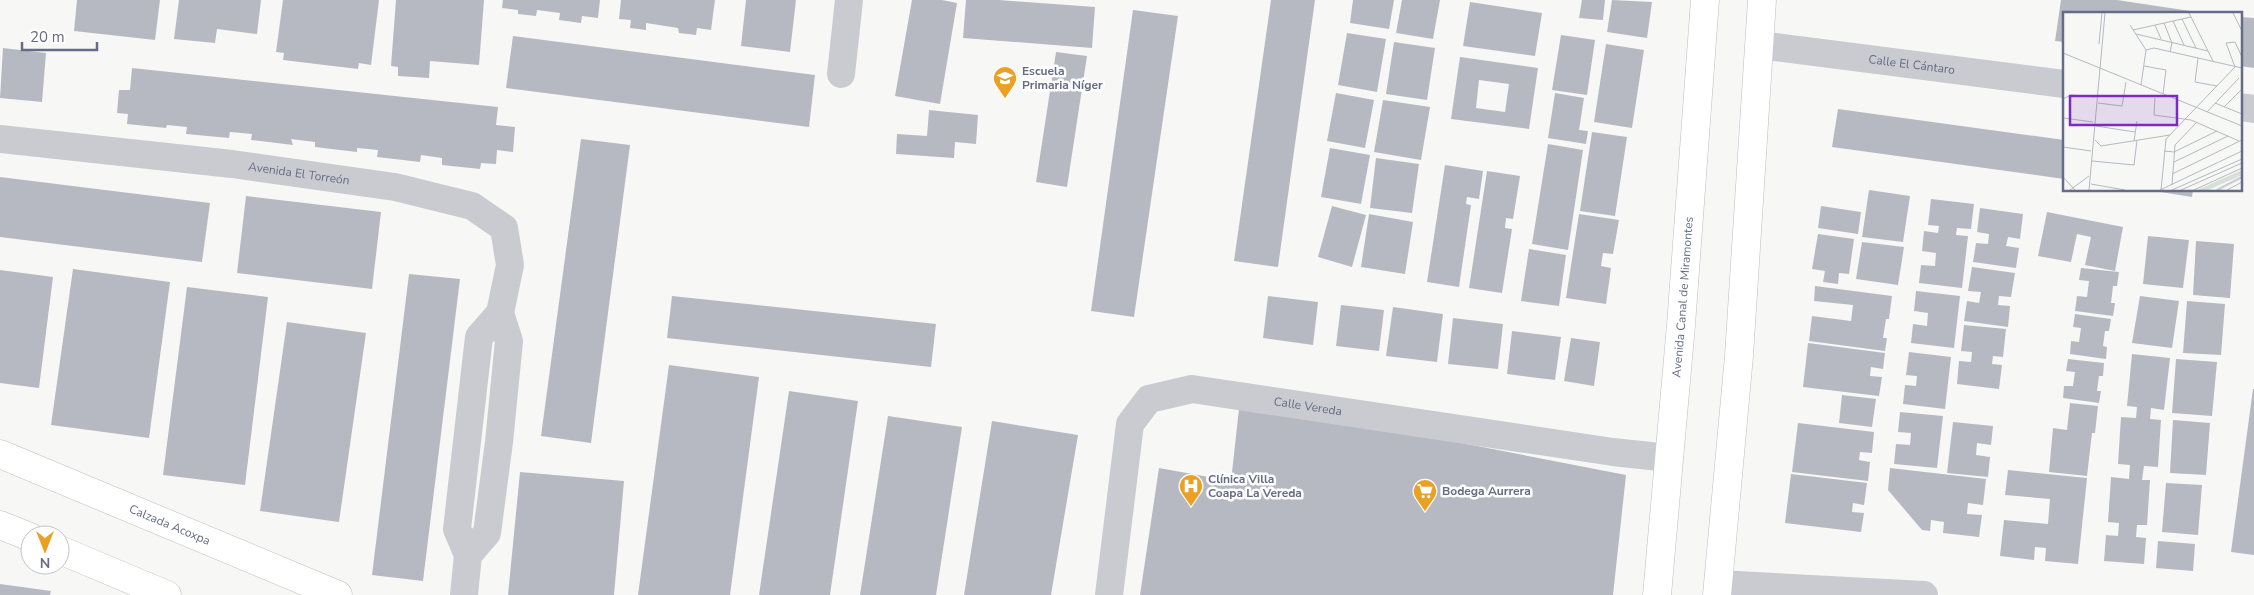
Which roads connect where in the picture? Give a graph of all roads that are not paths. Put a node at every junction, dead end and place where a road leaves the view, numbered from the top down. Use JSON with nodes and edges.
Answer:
{"nodes":[{"id":1,"x":849,"y":0,"type":"edge"},
{"id":2,"x":1705,"y":0,"type":"edge"},
{"id":3,"x":1762,"y":0,"type":"edge"},
{"id":4,"x":1759,"y":45,"type":"junction"},
{"id":5,"x":841,"y":74,"type":"dead end"},
{"id":6,"x":2063,"y":84,"type":"edge"},
{"id":7,"x":0,"y":139,"type":"edge"},
{"id":8,"x":0,"y":454,"type":"edge"},
{"id":9,"x":1669,"y":458,"type":"junction"},
{"id":10,"x":0,"y":525,"type":"edge"},
{"id":11,"x":20,"y":533,"type":"edge"},
{"id":12,"x":70,"y":554,"type":"edge"},
{"id":13,"x":1718,"y":589,"type":"edge"},
{"id":14,"x":168,"y":595,"type":"edge"},
{"id":15,"x":338,"y":595,"type":"edge"},
{"id":16,"x":464,"y":595,"type":"edge"},
{"id":17,"x":1110,"y":595,"type":"edge"},
{"id":18,"x":1657,"y":595,"type":"edge"},
{"id":19,"x":1924,"y":595,"type":"edge"}],
"edges":[{"from":1,"to":5,"type":"street"},
{"from":2,"to":9,"type":"main road","name":"Avenida Canal de Miramontes"},
{"from":3,"to":4,"type":"main road"},
{"from":4,"to":6,"type":"street","name":"Calle El Cántaro"},
{"from":4,"to":13,"type":"main road"},
{"from":7,"to":16,"type":"street","name":"Avenida El Torreón"},
{"from":8,"to":15,"type":"main road","name":"Calzada Acoxpa"},
{"from":9,"to":17,"type":"street","name":"Calle Vereda"},
{"from":9,"to":18,"type":"main road","name":"Avenida Canal de Miramontes"},
{"from":10,"to":11,"type":"main road"},
{"from":12,"to":14,"type":"main road"},
{"from":13,"to":19,"type":"street"}]}
